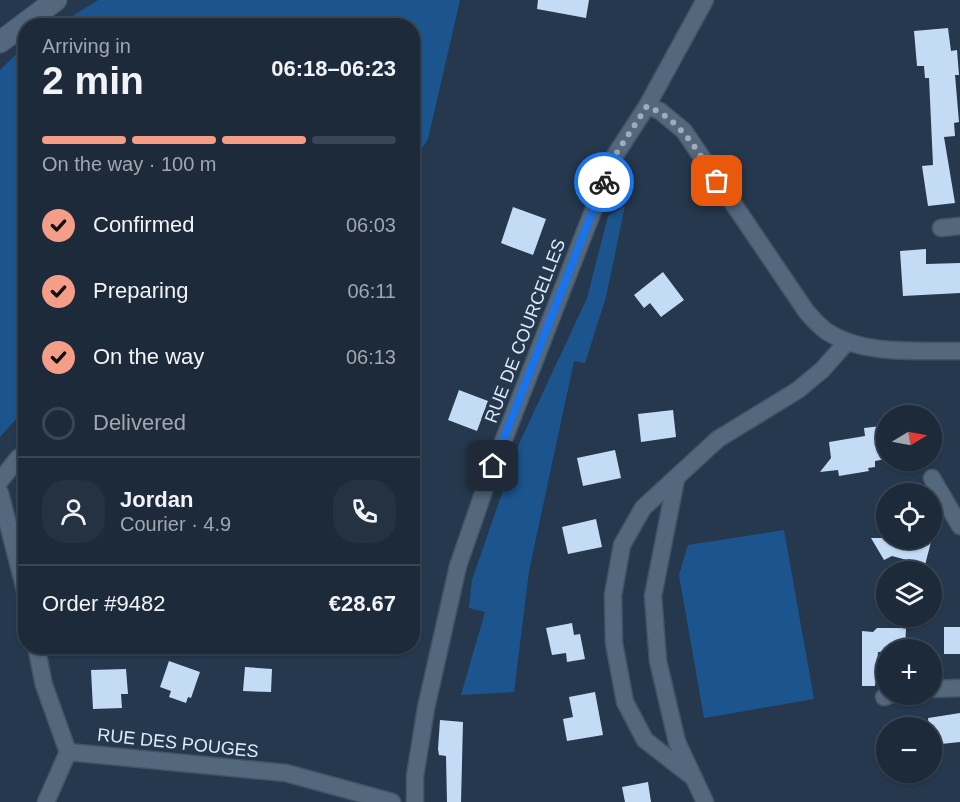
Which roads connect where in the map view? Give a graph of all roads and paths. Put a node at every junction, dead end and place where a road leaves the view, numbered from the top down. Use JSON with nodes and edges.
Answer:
{"nodes":[{"id":1,"x":56,"y":0,"type":"edge"},
{"id":2,"x":705,"y":0,"type":"edge"},
{"id":3,"x":32,"y":18,"type":"edge"},
{"id":4,"x":18,"y":28,"type":"edge"},
{"id":5,"x":0,"y":42,"type":"edge"},
{"id":6,"x":647,"y":106,"type":"junction"},
{"id":7,"x":960,"y":226,"type":"edge"},
{"id":8,"x":941,"y":228,"type":"dead end"},
{"id":9,"x":847,"y":342,"type":"junction"},
{"id":10,"x":960,"y":351,"type":"edge"},
{"id":11,"x":18,"y":458,"type":"edge"},
{"id":12,"x":932,"y":478,"type":"dead end"},
{"id":13,"x":676,"y":479,"type":"junction"},
{"id":14,"x":0,"y":480,"type":"edge"},
{"id":15,"x":0,"y":493,"type":"edge"},
{"id":16,"x":960,"y":526,"type":"edge"},
{"id":17,"x":18,"y":563,"type":"edge"},
{"id":18,"x":38,"y":654,"type":"edge"},
{"id":19,"x":960,"y":688,"type":"edge"},
{"id":20,"x":942,"y":689,"type":"edge"},
{"id":21,"x":68,"y":752,"type":"junction"},
{"id":22,"x":694,"y":778,"type":"junction"},
{"id":23,"x":46,"y":802,"type":"edge"},
{"id":24,"x":392,"y":802,"type":"edge"},
{"id":25,"x":415,"y":802,"type":"edge"},
{"id":26,"x":705,"y":802,"type":"edge"}],
"edges":[{"from":1,"to":3,"type":"street"},
{"from":2,"to":6,"type":"street","name":"RUE DE COURCELLES"},
{"from":4,"to":5,"type":"street"},
{"from":6,"to":9,"type":"street"},
{"from":6,"to":25,"type":"street","name":"RUE DE COURCELLES"},
{"from":7,"to":8,"type":"street"},
{"from":9,"to":10,"type":"street"},
{"from":9,"to":13,"type":"street"},
{"from":11,"to":14,"type":"street"},
{"from":12,"to":16,"type":"street"},
{"from":13,"to":22,"type":"street"},
{"from":13,"to":22,"type":"street"},
{"from":15,"to":17,"type":"street"},
{"from":18,"to":21,"type":"street"},
{"from":19,"to":20,"type":"street"},
{"from":21,"to":23,"type":"street"},
{"from":21,"to":24,"type":"street","name":"RUE DES POUGES"},
{"from":22,"to":26,"type":"street"}]}
